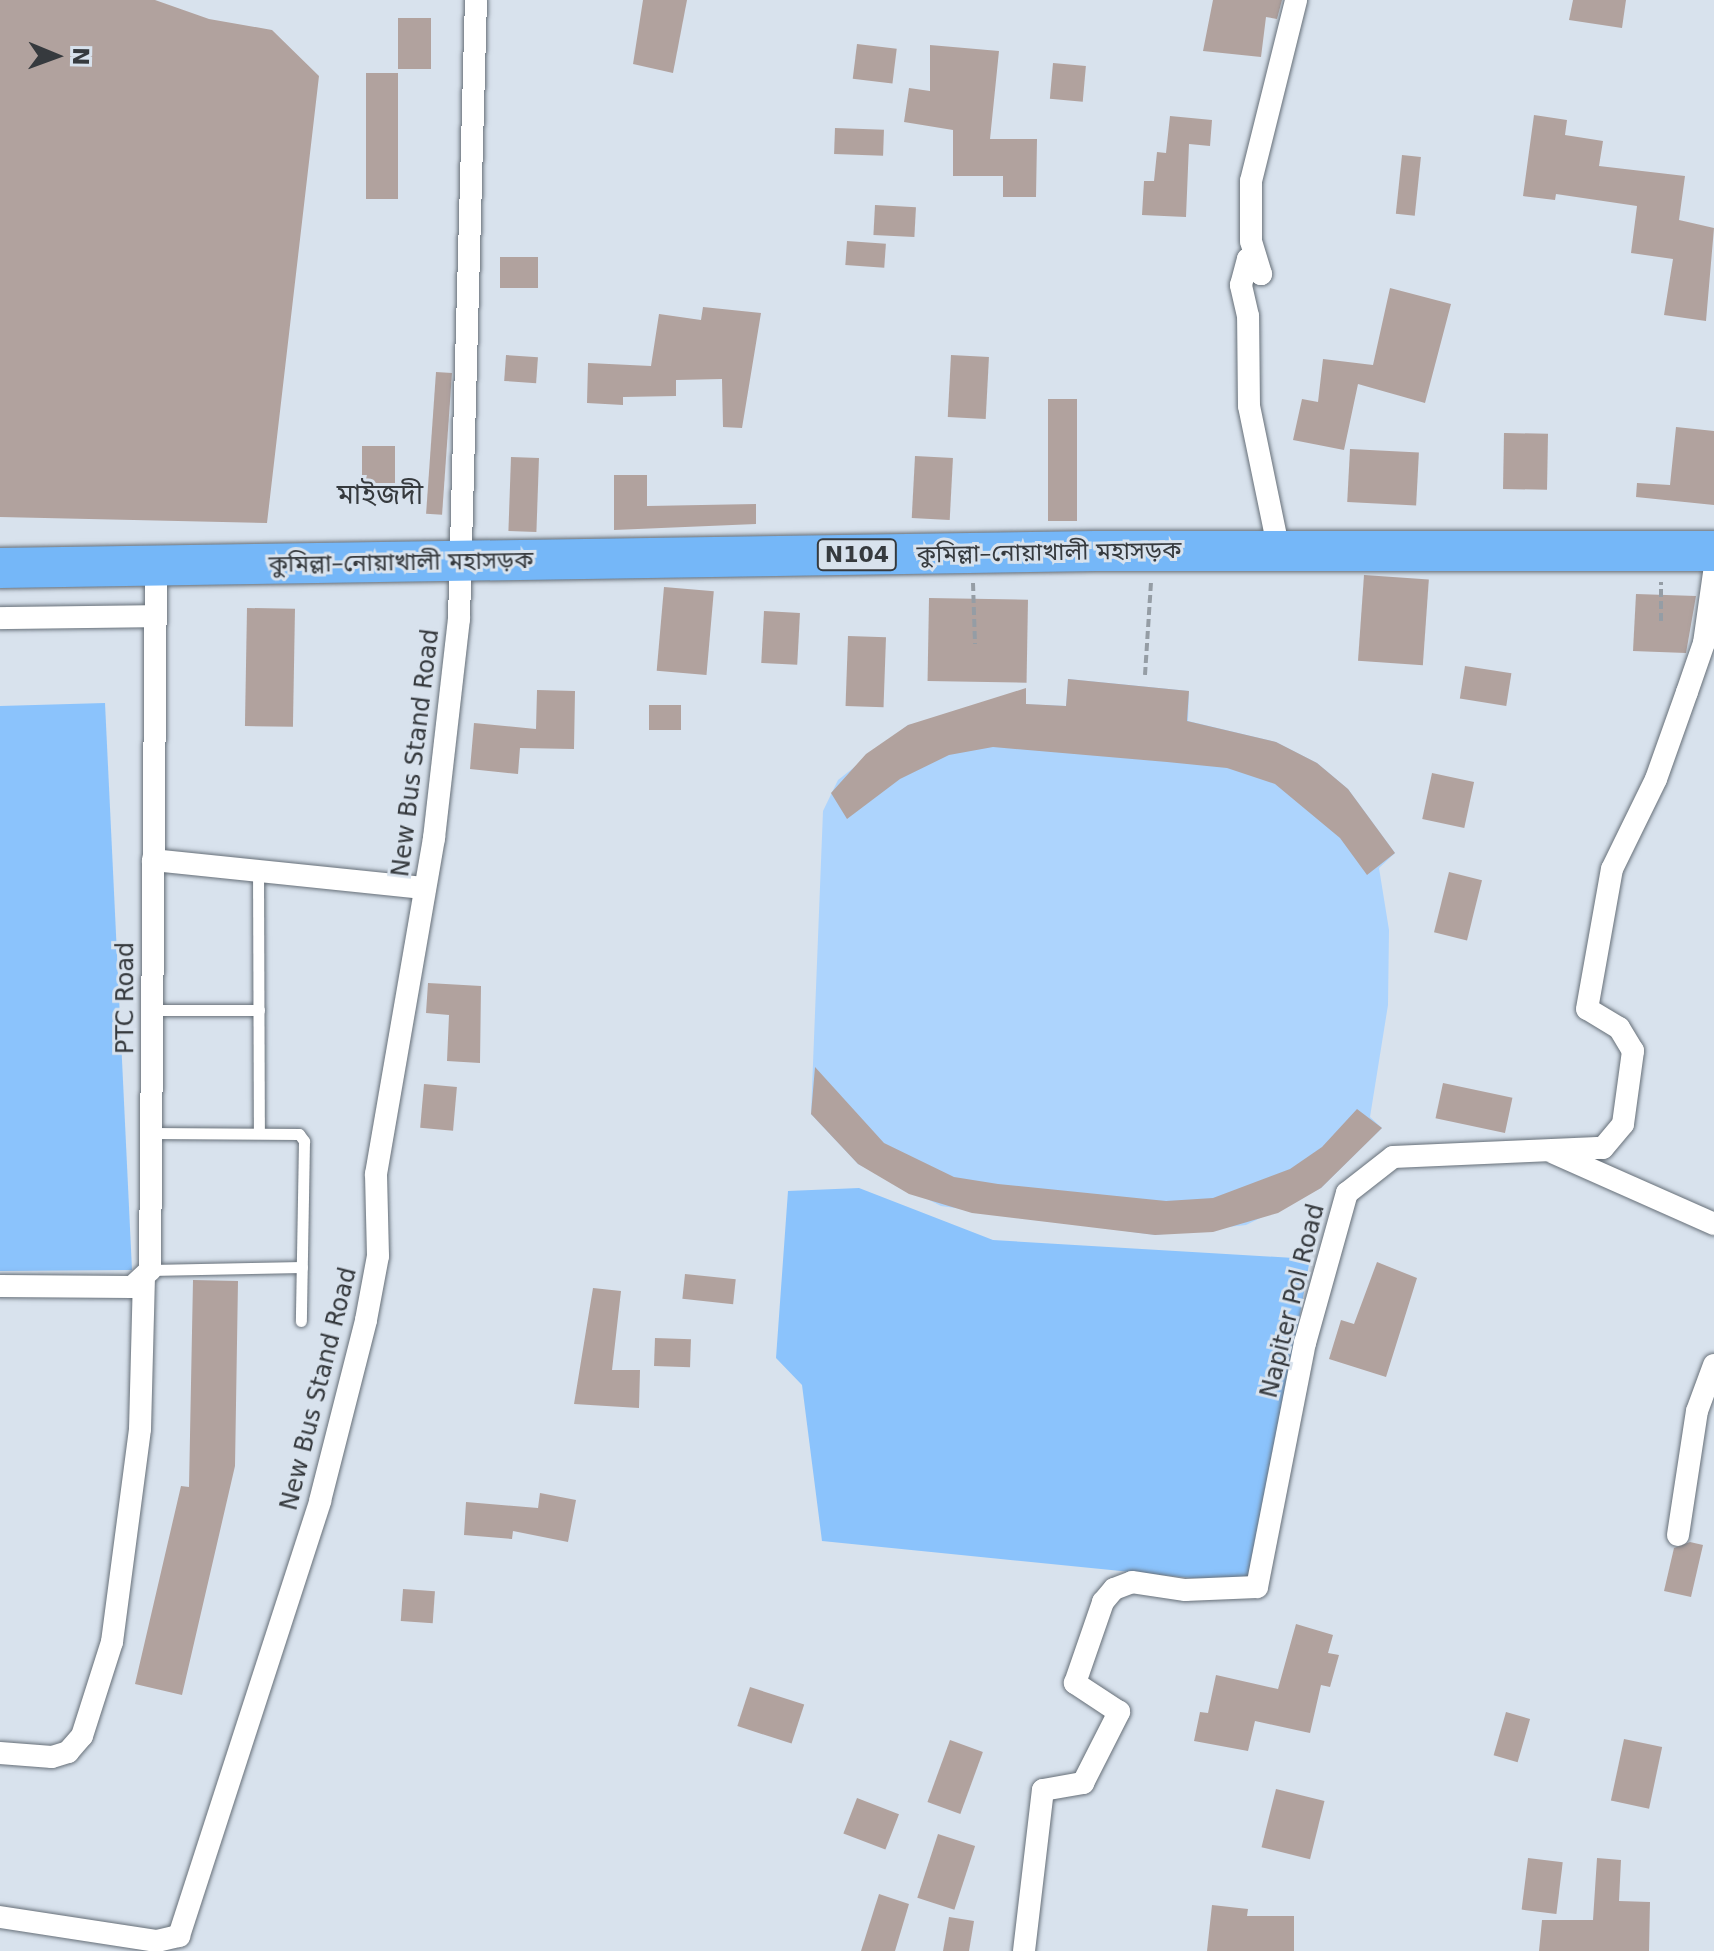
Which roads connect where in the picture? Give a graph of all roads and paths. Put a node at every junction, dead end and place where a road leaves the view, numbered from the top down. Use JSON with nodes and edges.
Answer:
{"nodes":[{"id":1,"x":476,"y":0,"type":"edge"},
{"id":2,"x":1296,"y":0,"type":"edge"},
{"id":3,"x":1153,"y":551,"type":"junction"},
{"id":4,"x":1279,"y":551,"type":"junction"},
{"id":5,"x":1661,"y":551,"type":"junction"},
{"id":6,"x":1714,"y":551,"type":"edge"},
{"id":7,"x":972,"y":553,"type":"junction"},
{"id":8,"x":462,"y":561,"type":"junction"},
{"id":9,"x":0,"y":568,"type":"edge"},
{"id":10,"x":156,"y":568,"type":"junction"},
{"id":11,"x":1714,"y":573,"type":"edge"},
{"id":12,"x":156,"y":616,"type":"junction"},
{"id":13,"x":0,"y":618,"type":"edge"},
{"id":14,"x":1661,"y":621,"type":"dead end"},
{"id":15,"x":975,"y":644,"type":"dead end"},
{"id":16,"x":1145,"y":675,"type":"dead end"},
{"id":17,"x":153,"y":860,"type":"junction"},
{"id":18,"x":258,"y":871,"type":"junction"},
{"id":19,"x":425,"y":888,"type":"junction"},
{"id":20,"x":152,"y":1010,"type":"junction"},
{"id":21,"x":259,"y":1010,"type":"junction"},
{"id":22,"x":259,"y":1132,"type":"junction"},
{"id":23,"x":151,"y":1133,"type":"junction"},
{"id":24,"x":1548,"y":1150,"type":"junction"},
{"id":25,"x":1714,"y":1224,"type":"edge"},
{"id":26,"x":302,"y":1267,"type":"junction"},
{"id":27,"x":147,"y":1276,"type":"junction"},
{"id":28,"x":0,"y":1286,"type":"edge"},
{"id":29,"x":301,"y":1321,"type":"dead end"},
{"id":30,"x":1714,"y":1365,"type":"edge"},
{"id":31,"x":1678,"y":1535,"type":"dead end"},
{"id":32,"x":0,"y":1753,"type":"edge"},
{"id":33,"x":0,"y":1917,"type":"edge"},
{"id":34,"x":1024,"y":1951,"type":"edge"}],
"edges":[{"from":1,"to":8,"type":"street","name":"New Bus Stand Road"},
{"from":2,"to":4,"type":"street"},
{"from":3,"to":4,"type":"highway","name":"কুমিল্লা–নোয়াখালী মহাসড়ক","number":"N104"},
{"from":3,"to":7,"type":"highway","name":"কুমিল্লা–নোয়াখালী মহাসড়ক","number":"N104"},
{"from":3,"to":16,"type":"path"},
{"from":4,"to":5,"type":"highway","name":"কুমিল্লা–নোয়াখালী মহাসড়ক","number":"N104"},
{"from":5,"to":6,"type":"highway","name":"কুমিল্লা–নোয়াখালী মহাসড়ক","number":"N104"},
{"from":5,"to":14,"type":"path"},
{"from":7,"to":8,"type":"highway","name":"কুমিল্লা–নোয়াখালী মহাসড়ক","number":"N104"},
{"from":7,"to":15,"type":"path"},
{"from":8,"to":10,"type":"highway","name":"কুমিল্লা–নোয়াখালী মহাসড়ক","number":"N104"},
{"from":8,"to":19,"type":"street","name":"New Bus Stand Road"},
{"from":9,"to":10,"type":"highway","name":"কুমিল্লা–নোয়াখালী মহাসড়ক","number":"N104"},
{"from":10,"to":12,"type":"street","name":"PTC Road"},
{"from":11,"to":24,"type":"street","name":"Napiter Pol Road"},
{"from":12,"to":13,"type":"street"},
{"from":12,"to":17,"type":"street","name":"PTC Road"},
{"from":17,"to":18,"type":"street"},
{"from":17,"to":20,"type":"street","name":"PTC Road"},
{"from":18,"to":19,"type":"street"},
{"from":18,"to":21,"type":"lane"},
{"from":19,"to":33,"type":"street","name":"New Bus Stand Road"},
{"from":20,"to":21,"type":"lane"},
{"from":20,"to":23,"type":"street","name":"PTC Road"},
{"from":21,"to":22,"type":"lane"},
{"from":22,"to":23,"type":"lane"},
{"from":22,"to":26,"type":"lane"},
{"from":23,"to":27,"type":"street","name":"PTC Road"},
{"from":24,"to":25,"type":"street"},
{"from":24,"to":34,"type":"street","name":"Napiter Pol Road"},
{"from":26,"to":27,"type":"lane"},
{"from":26,"to":29,"type":"lane"},
{"from":27,"to":28,"type":"street"},
{"from":27,"to":32,"type":"street","name":"PTC Road"},
{"from":30,"to":31,"type":"street"}]}
